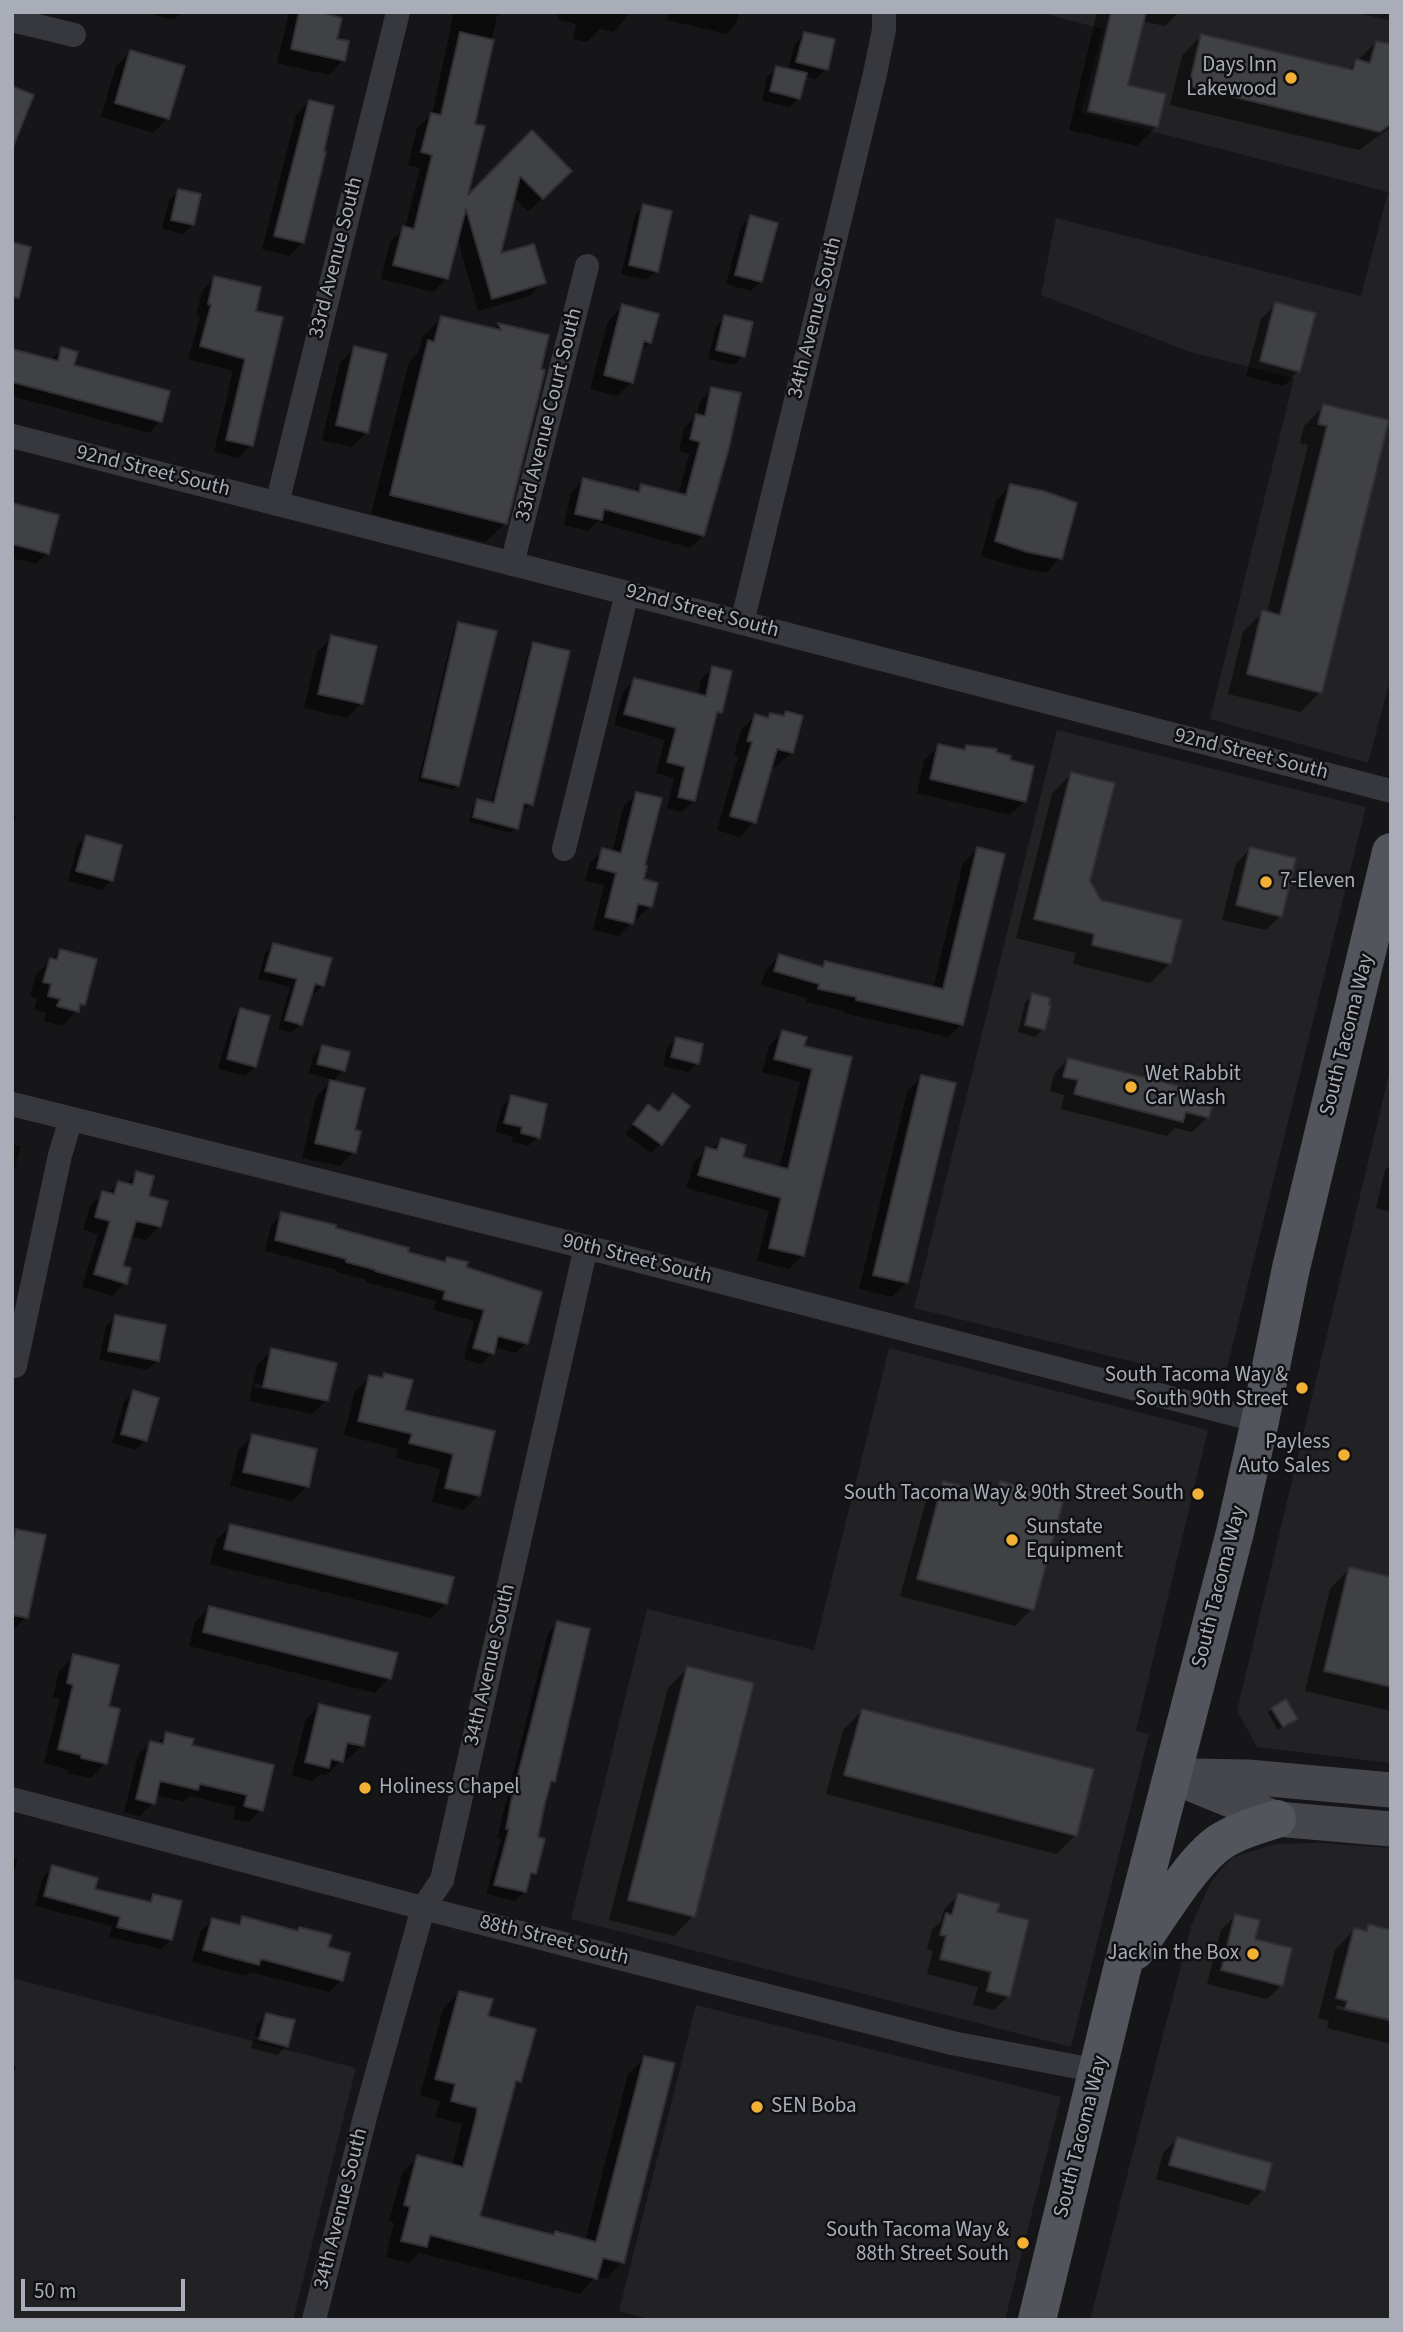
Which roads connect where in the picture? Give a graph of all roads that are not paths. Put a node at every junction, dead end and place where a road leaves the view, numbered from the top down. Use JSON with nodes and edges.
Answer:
{"nodes":[{"id":1,"x":398,"y":12,"type":"edge"},
{"id":2,"x":884,"y":12,"type":"edge"},
{"id":3,"x":12,"y":20,"type":"edge"},
{"id":4,"x":74,"y":35,"type":"dead end"},
{"id":5,"x":587,"y":267,"type":"dead end"},
{"id":6,"x":12,"y":436,"type":"edge"},
{"id":7,"x":276,"y":504,"type":"junction"},
{"id":8,"x":512,"y":564,"type":"junction"},
{"id":9,"x":627,"y":593,"type":"junction"},
{"id":10,"x":742,"y":623,"type":"junction"},
{"id":11,"x":1391,"y":791,"type":"edge"},
{"id":12,"x":564,"y":849,"type":"dead end"},
{"id":13,"x":1391,"y":852,"type":"edge"},
{"id":14,"x":12,"y":1104,"type":"edge"},
{"id":15,"x":71,"y":1119,"type":"junction"},
{"id":16,"x":586,"y":1247,"type":"junction"},
{"id":17,"x":15,"y":1366,"type":"dead end"},
{"id":18,"x":1261,"y":1421,"type":"junction"},
{"id":19,"x":1172,"y":1776,"type":"junction"},
{"id":20,"x":1391,"y":1790,"type":"edge"},
{"id":21,"x":12,"y":1799,"type":"edge"},
{"id":22,"x":1276,"y":1819,"type":"junction"},
{"id":23,"x":1391,"y":1829,"type":"edge"},
{"id":24,"x":423,"y":1908,"type":"junction"},
{"id":25,"x":1122,"y":1969,"type":"junction"},
{"id":26,"x":1099,"y":2071,"type":"junction"},
{"id":27,"x":314,"y":2320,"type":"edge"},
{"id":28,"x":1037,"y":2320,"type":"edge"}],
"edges":[{"from":1,"to":7,"type":"street","name":"33rd Avenue South"},
{"from":2,"to":10,"type":"street","name":"34th Avenue South"},
{"from":3,"to":4,"type":"street"},
{"from":5,"to":8,"type":"street","name":"33rd Avenue Court South"},
{"from":6,"to":7,"type":"street","name":"92nd Street South"},
{"from":7,"to":8,"type":"street","name":"92nd Street South"},
{"from":8,"to":9,"type":"street","name":"92nd Street South"},
{"from":9,"to":10,"type":"street","name":"92nd Street South"},
{"from":9,"to":12,"type":"street"},
{"from":10,"to":11,"type":"street","name":"92nd Street South"},
{"from":13,"to":18,"type":"main road","name":"South Tacoma Way"},
{"from":14,"to":15,"type":"street","name":"90th Street South"},
{"from":15,"to":16,"type":"street","name":"90th Street South"},
{"from":15,"to":17,"type":"street"},
{"from":16,"to":18,"type":"street","name":"90th Street South"},
{"from":16,"to":24,"type":"street","name":"34th Avenue South"},
{"from":18,"to":19,"type":"main road","name":"South Tacoma Way"},
{"from":19,"to":20,"type":"main road"},
{"from":19,"to":22,"type":"main road"},
{"from":19,"to":25,"type":"main road","name":"South Tacoma Way"},
{"from":21,"to":24,"type":"street","name":"88th Street South"},
{"from":22,"to":23,"type":"main road"},
{"from":22,"to":25,"type":"main road"},
{"from":24,"to":26,"type":"street","name":"88th Street South"},
{"from":24,"to":27,"type":"street","name":"34th Avenue South"},
{"from":25,"to":26,"type":"main road","name":"South Tacoma Way"},
{"from":26,"to":28,"type":"main road","name":"South Tacoma Way"}]}
